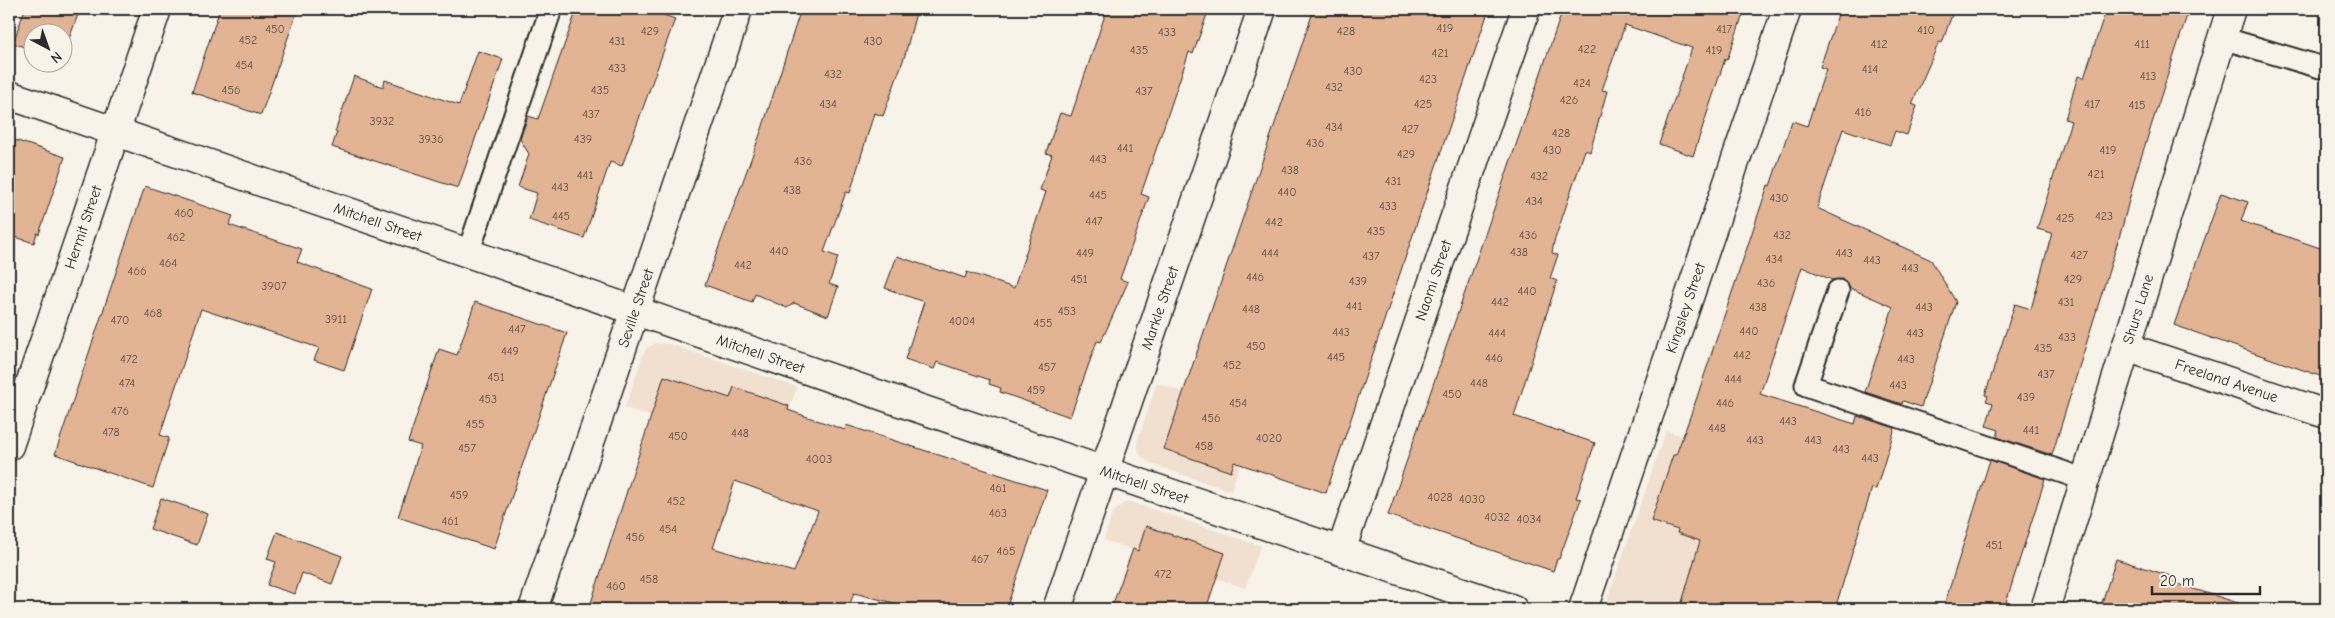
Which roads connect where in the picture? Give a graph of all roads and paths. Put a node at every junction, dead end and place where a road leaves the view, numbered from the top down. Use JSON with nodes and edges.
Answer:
{"nodes":[{"id":1,"x":157,"y":9,"type":"edge"},
{"id":2,"x":552,"y":9,"type":"edge"},
{"id":3,"x":738,"y":9,"type":"edge"},
{"id":4,"x":1262,"y":9,"type":"edge"},
{"id":5,"x":1526,"y":9,"type":"edge"},
{"id":6,"x":1787,"y":9,"type":"edge"},
{"id":7,"x":2231,"y":9,"type":"edge"},
{"id":8,"x":2222,"y":38,"type":"junction"},
{"id":9,"x":2320,"y":67,"type":"dead end"},
{"id":10,"x":9,"y":95,"type":"edge"},
{"id":11,"x":115,"y":132,"type":"junction"},
{"id":12,"x":468,"y":253,"type":"junction"},
{"id":13,"x":1838,"y":291,"type":"dead end"},
{"id":14,"x":636,"y":309,"type":"junction"},
{"id":15,"x":2126,"y":347,"type":"junction"},
{"id":16,"x":2326,"y":414,"type":"edge"},
{"id":17,"x":9,"y":446,"type":"edge"},
{"id":18,"x":1104,"y":470,"type":"junction"},
{"id":19,"x":2086,"y":480,"type":"junction"},
{"id":20,"x":1341,"y":551,"type":"junction"},
{"id":21,"x":533,"y":609,"type":"edge"},
{"id":22,"x":1057,"y":609,"type":"edge"},
{"id":23,"x":1513,"y":609,"type":"edge"},
{"id":24,"x":1583,"y":609,"type":"edge"},
{"id":25,"x":2045,"y":609,"type":"edge"}],
"edges":[{"from":1,"to":11,"type":"street","name":"Hermit Street"},
{"from":2,"to":12,"type":"lane"},
{"from":3,"to":14,"type":"street","name":"Seville Street"},
{"from":4,"to":18,"type":"street","name":"Markle Street"},
{"from":5,"to":20,"type":"street","name":"Naomi Street"},
{"from":6,"to":24,"type":"street","name":"Kingsley Street"},
{"from":7,"to":8,"type":"street","name":"Shurs Lane"},
{"from":8,"to":9,"type":"lane"},
{"from":8,"to":15,"type":"street","name":"Shurs Lane"},
{"from":10,"to":11,"type":"street","name":"Mitchell Street"},
{"from":11,"to":12,"type":"street","name":"Mitchell Street"},
{"from":11,"to":17,"type":"street","name":"Hermit Street"},
{"from":12,"to":14,"type":"street","name":"Mitchell Street"},
{"from":13,"to":19,"type":"lane"},
{"from":14,"to":18,"type":"street","name":"Mitchell Street"},
{"from":14,"to":21,"type":"street","name":"Seville Street"},
{"from":15,"to":16,"type":"street","name":"Freeland Avenue"},
{"from":15,"to":19,"type":"street","name":"Shurs Lane"},
{"from":18,"to":20,"type":"street","name":"Mitchell Street"},
{"from":18,"to":22,"type":"street","name":"Markle Street"},
{"from":19,"to":25,"type":"street","name":"Shurs Lane"},
{"from":20,"to":23,"type":"street","name":"Mitchell Street"}]}
